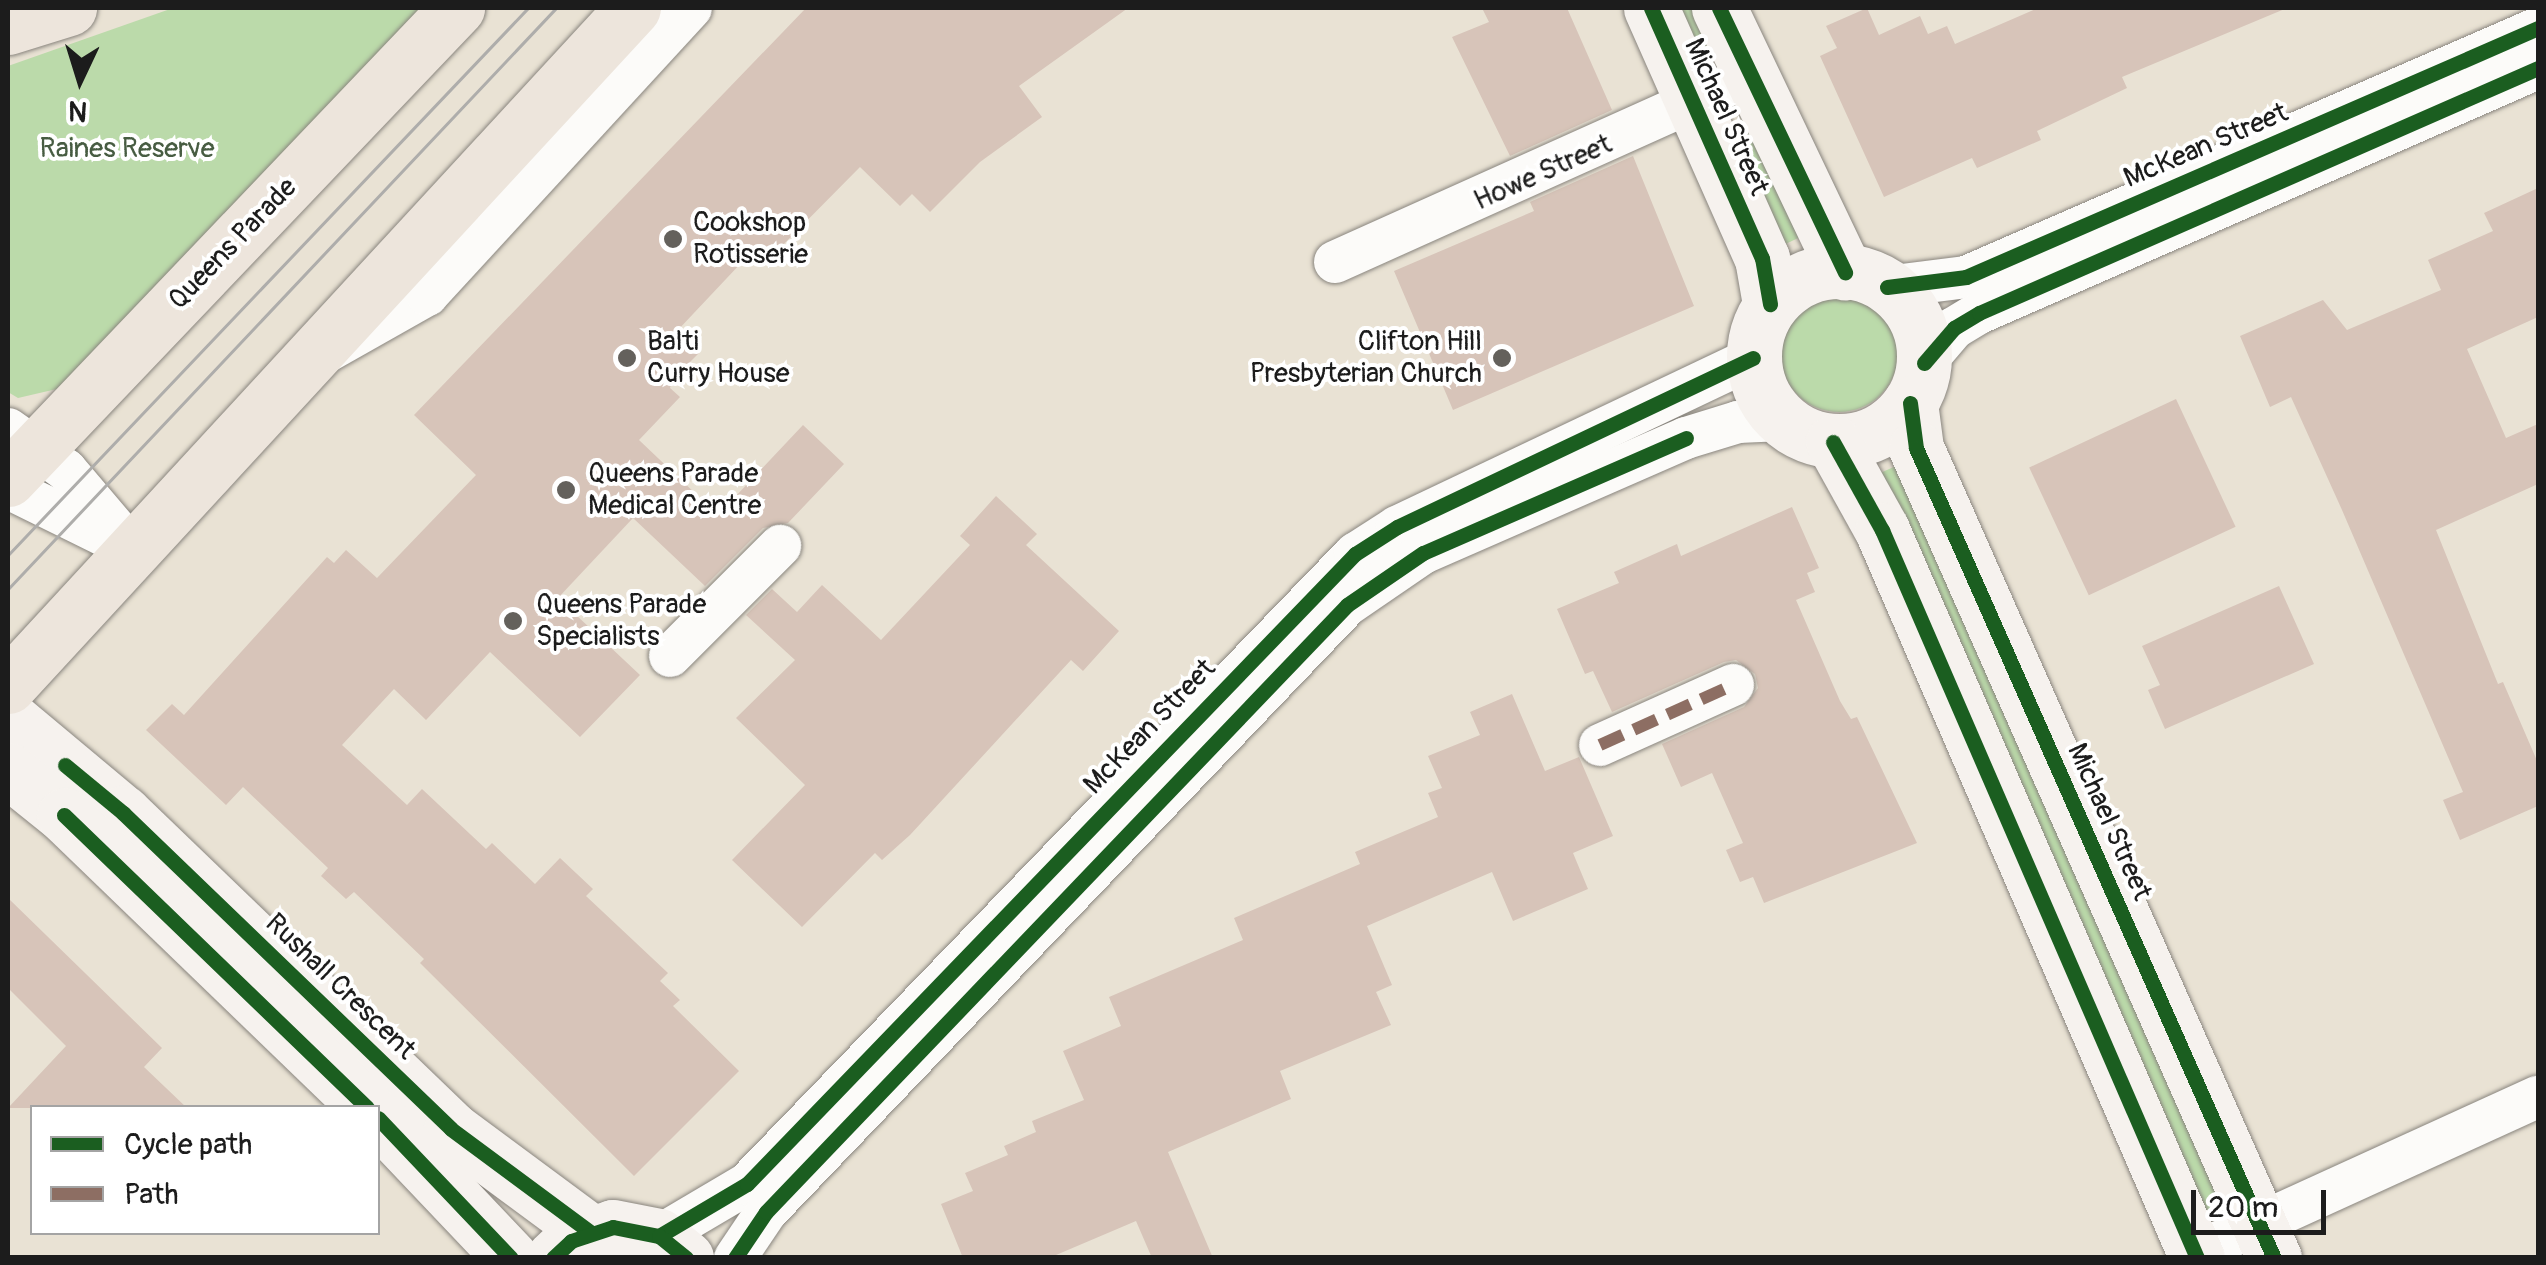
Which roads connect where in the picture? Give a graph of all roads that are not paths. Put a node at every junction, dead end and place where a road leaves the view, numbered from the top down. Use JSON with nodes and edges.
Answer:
{"nodes":[{"id":1,"x":68,"y":8,"type":"edge"},
{"id":2,"x":457,"y":8,"type":"edge"},
{"id":3,"x":633,"y":8,"type":"edge"},
{"id":4,"x":691,"y":8,"type":"edge"},
{"id":5,"x":1651,"y":8,"type":"edge"},
{"id":6,"x":1719,"y":8,"type":"edge"},
{"id":7,"x":8,"y":27,"type":"edge"},
{"id":8,"x":2538,"y":28,"type":"edge"},
{"id":9,"x":2538,"y":68,"type":"edge"},
{"id":10,"x":1749,"y":76,"type":"junction"},
{"id":11,"x":1692,"y":101,"type":"junction"},
{"id":12,"x":577,"y":102,"type":"junction"},
{"id":13,"x":1335,"y":262,"type":"dead end"},
{"id":14,"x":1866,"y":279,"type":"junction"},
{"id":15,"x":1770,"y":304,"type":"junction"},
{"id":16,"x":1753,"y":358,"type":"junction"},
{"id":17,"x":1917,"y":383,"type":"junction"},
{"id":18,"x":1782,"y":420,"type":"junction"},
{"id":19,"x":1833,"y":442,"type":"junction"},
{"id":20,"x":15,"y":461,"type":"edge"},
{"id":21,"x":780,"y":546,"type":"dead end"},
{"id":22,"x":133,"y":549,"type":"junction"},
{"id":23,"x":670,"y":656,"type":"dead end"},
{"id":24,"x":1733,"y":685,"type":"dead end"},
{"id":25,"x":8,"y":686,"type":"edge"},
{"id":26,"x":8,"y":717,"type":"edge"},
{"id":27,"x":1600,"y":745,"type":"dead end"},
{"id":28,"x":8,"y":770,"type":"edge"},
{"id":29,"x":2538,"y":1097,"type":"edge"},
{"id":30,"x":364,"y":1105,"type":"edge"},
{"id":31,"x":380,"y":1120,"type":"edge"},
{"id":32,"x":2267,"y":1242,"type":"edge"},
{"id":33,"x":571,"y":1245,"type":"edge"},
{"id":34,"x":673,"y":1247,"type":"edge"},
{"id":35,"x":2196,"y":1256,"type":"edge"},
{"id":36,"x":512,"y":1258,"type":"edge"},
{"id":37,"x":735,"y":1258,"type":"edge"}],
"edges":[{"from":1,"to":7,"type":"main road"},
{"from":2,"to":20,"type":"main road","name":"Queens Parade"},
{"from":3,"to":12,"type":"main road"},
{"from":4,"to":12,"type":"street"},
{"from":5,"to":11,"type":"street","name":"Michael Street"},
{"from":6,"to":10,"type":"street","name":"Michael Street"},
{"from":8,"to":14,"type":"street","name":"McKean Street"},
{"from":9,"to":17,"type":"street"},
{"from":10,"to":11,"type":"street","name":"Howe Street"},
{"from":10,"to":14,"type":"street","name":"Michael Street"},
{"from":11,"to":13,"type":"street","name":"Howe Street"},
{"from":11,"to":15,"type":"street","name":"Michael Street"},
{"from":12,"to":22,"type":"main road"},
{"from":14,"to":15,"type":"street"},
{"from":14,"to":17,"type":"street"},
{"from":15,"to":16,"type":"street"},
{"from":16,"to":18,"type":"street"},
{"from":16,"to":34,"type":"street","name":"McKean Street"},
{"from":17,"to":19,"type":"street"},
{"from":17,"to":32,"type":"street","name":"Michael Street"},
{"from":18,"to":19,"type":"street"},
{"from":18,"to":37,"type":"street"},
{"from":19,"to":35,"type":"street"},
{"from":20,"to":22,"type":"street"},
{"from":21,"to":23,"type":"street"},
{"from":22,"to":25,"type":"main road"},
{"from":24,"to":27,"type":"street"},
{"from":26,"to":33,"type":"street","name":"Rushall Crescent"},
{"from":28,"to":30,"type":"street"},
{"from":29,"to":32,"type":"street"},
{"from":31,"to":36,"type":"street"},
{"from":32,"to":35,"type":"street"},
{"from":33,"to":34,"type":"street"}]}
